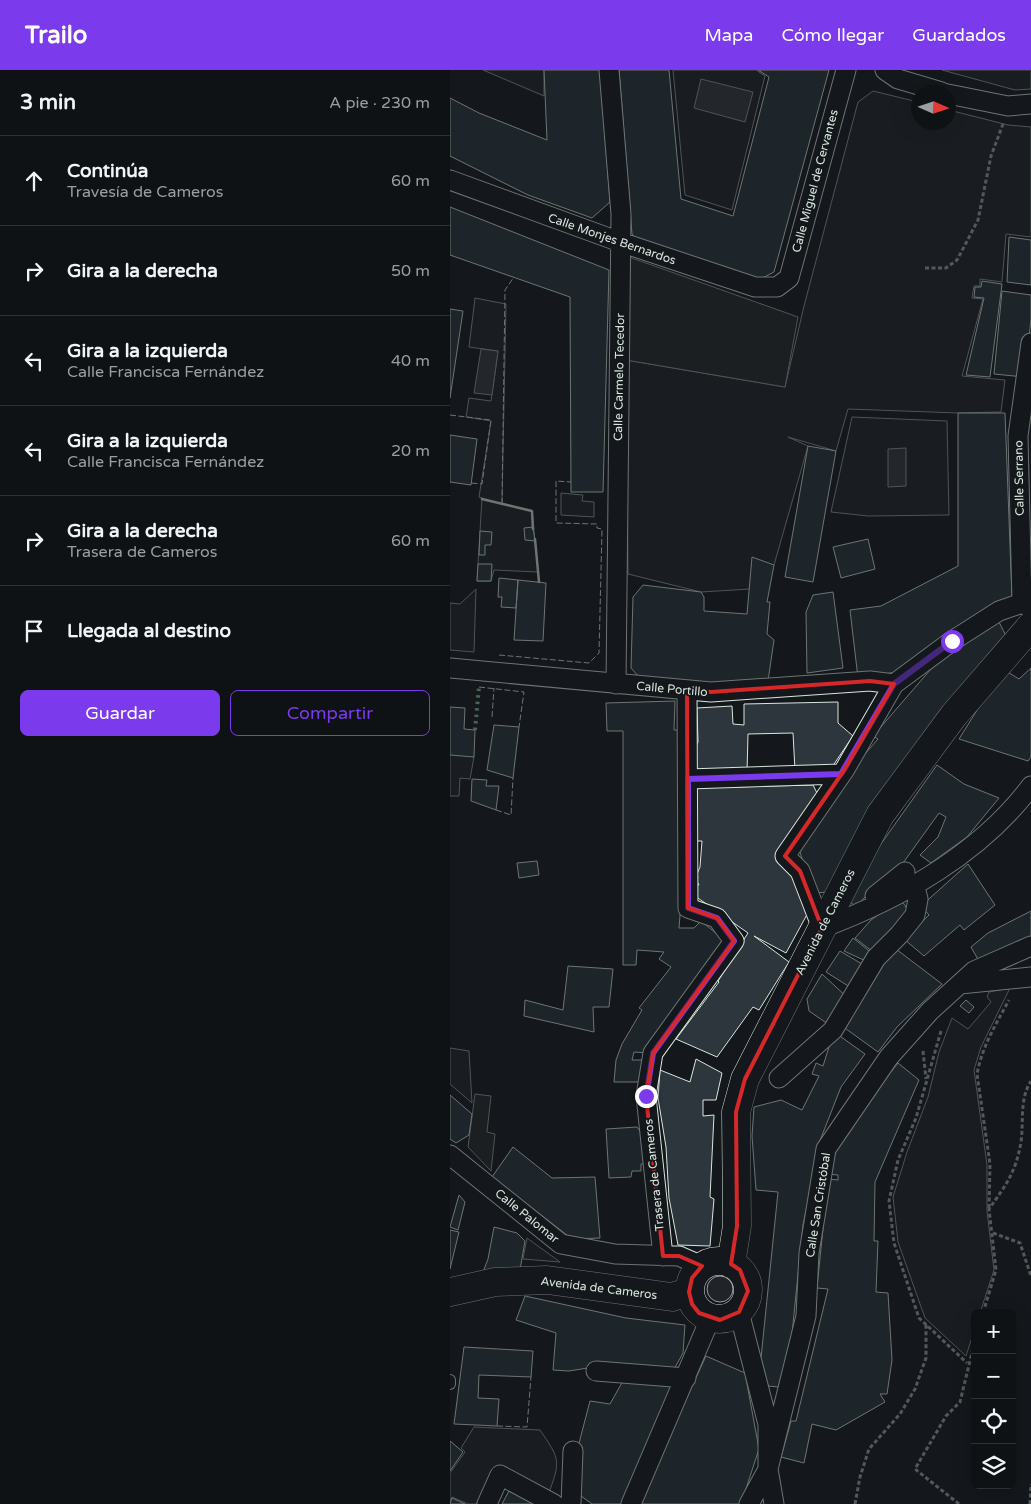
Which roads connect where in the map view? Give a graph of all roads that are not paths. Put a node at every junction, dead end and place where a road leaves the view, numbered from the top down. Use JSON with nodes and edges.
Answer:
{"nodes":[{"id":1,"x":609,"y":70,"type":"edge"},
{"id":2,"x":846,"y":70,"type":"edge"},
{"id":3,"x":885,"y":70,"type":"edge"},
{"id":4,"x":920,"y":85,"type":"edge"},
{"id":5,"x":956,"y":96,"type":"edge"},
{"id":6,"x":1031,"y":104,"type":"edge"},
{"id":7,"x":450,"y":180,"type":"edge"},
{"id":8,"x":620,"y":242,"type":"junction"},
{"id":9,"x":777,"y":286,"type":"joint"},
{"id":10,"x":1030,"y":352,"type":"edge"},
{"id":11,"x":1028,"y":612,"type":"edge"},
{"id":12,"x":450,"y":668,"type":"edge"},
{"id":13,"x":616,"y":684,"type":"junction"},
{"id":14,"x":894,"y":684,"type":"junction"},
{"id":15,"x":687,"y":690,"type":"junction"},
{"id":16,"x":841,"y":774,"type":"junction"},
{"id":17,"x":688,"y":779,"type":"junction"},
{"id":18,"x":1031,"y":786,"type":"edge"},
{"id":19,"x":910,"y":878,"type":"junction"},
{"id":20,"x":822,"y":928,"type":"junction"},
{"id":21,"x":1031,"y":946,"type":"edge"},
{"id":22,"x":1026,"y":977,"type":"edge"},
{"id":23,"x":960,"y":984,"type":"junction"},
{"id":24,"x":779,"y":1078,"type":"dead end"},
{"id":25,"x":450,"y":1155,"type":"edge"},
{"id":26,"x":663,"y":1256,"type":"junction"},
{"id":27,"x":731,"y":1264,"type":"junction"},
{"id":28,"x":702,"y":1266,"type":"junction"},
{"id":29,"x":450,"y":1292,"type":"edge"},
{"id":30,"x":689,"y":1292,"type":"junction"},
{"id":31,"x":739,"y":1312,"type":"junction"},
{"id":32,"x":710,"y":1318,"type":"junction"},
{"id":33,"x":596,"y":1371,"type":"dead end"},
{"id":34,"x":686,"y":1378,"type":"junction"},
{"id":35,"x":450,"y":1380,"type":"edge"},
{"id":36,"x":450,"y":1384,"type":"edge"},
{"id":37,"x":573,"y":1451,"type":"dead end"},
{"id":38,"x":768,"y":1469,"type":"junction"},
{"id":39,"x":487,"y":1504,"type":"edge"},
{"id":40,"x":554,"y":1504,"type":"edge"},
{"id":41,"x":571,"y":1504,"type":"edge"},
{"id":42,"x":631,"y":1504,"type":"edge"},
{"id":43,"x":749,"y":1504,"type":"edge"},
{"id":44,"x":774,"y":1504,"type":"edge"}],
"edges":[{"from":1,"to":8,"type":"street","name":"Calle Carmelo Tecedor"},
{"from":2,"to":9,"type":"street","name":"Calle Miguel de Cervantes"},
{"from":3,"to":4,"type":"street"},
{"from":5,"to":6,"type":"street"},
{"from":7,"to":8,"type":"street","name":"Calle Monjes Bernardos"},
{"from":8,"to":9,"type":"street","name":"Calle Monjes Bernardos"},
{"from":8,"to":13,"type":"street","name":"Calle Carmelo Tecedor"},
{"from":10,"to":11,"type":"street","name":"Calle Serrano"},
{"from":11,"to":14,"type":"street"},
{"from":11,"to":20,"type":"main road","name":"Avenida de Cameros"},
{"from":12,"to":13,"type":"street","name":"Calle Portillo"},
{"from":13,"to":15,"type":"street","name":"Calle Portillo"},
{"from":14,"to":15,"type":"street","name":"Calle Portillo"},
{"from":14,"to":16,"type":"street"},
{"from":15,"to":17,"type":"street"},
{"from":16,"to":17,"type":"street"},
{"from":16,"to":20,"type":"street"},
{"from":17,"to":26,"type":"street","name":"Trasera de Cameros"},
{"from":18,"to":19,"type":"street"},
{"from":19,"to":20,"type":"street"},
{"from":19,"to":24,"type":"street"},
{"from":20,"to":27,"type":"main road","name":"Avenida de Cameros"},
{"from":21,"to":23,"type":"street","name":"Calle San Cristóbal"},
{"from":22,"to":23,"type":"street"},
{"from":23,"to":38,"type":"street","name":"Calle San Cristóbal"},
{"from":25,"to":26,"type":"street","name":"Calle Palomar"},
{"from":26,"to":28,"type":"street","name":"Calle Palomar"},
{"from":27,"to":28,"type":"main road"},
{"from":27,"to":31,"type":"main road"},
{"from":28,"to":30,"type":"main road"},
{"from":29,"to":30,"type":"main road","name":"Avenida de Cameros"},
{"from":30,"to":32,"type":"main road"},
{"from":31,"to":32,"type":"main road"},
{"from":31,"to":38,"type":"street"},
{"from":32,"to":34,"type":"street"},
{"from":33,"to":34,"type":"street"},
{"from":34,"to":42,"type":"street"},
{"from":35,"to":36,"type":"lane"},
{"from":37,"to":41,"type":"street"},
{"from":38,"to":43,"type":"street"},
{"from":38,"to":44,"type":"street"},
{"from":39,"to":40,"type":"street"}]}
